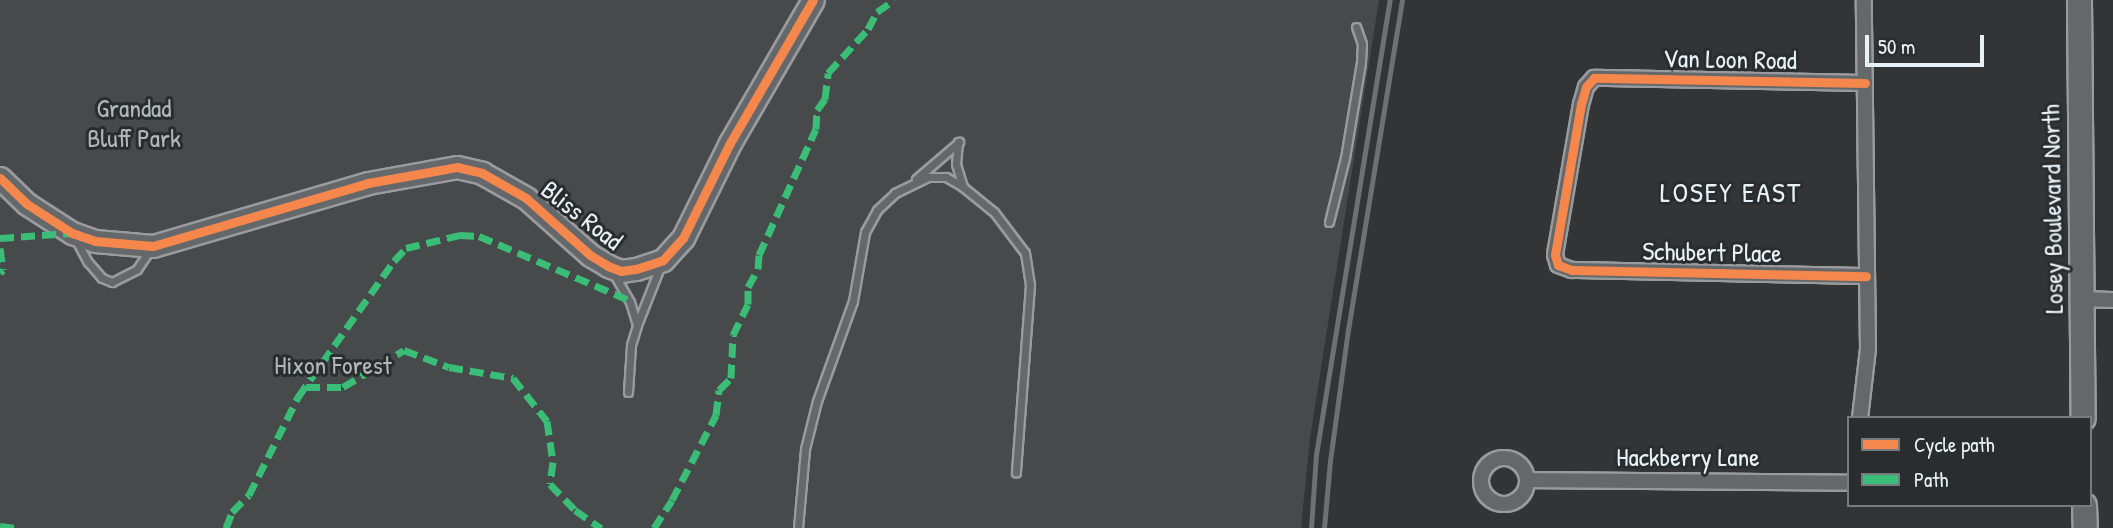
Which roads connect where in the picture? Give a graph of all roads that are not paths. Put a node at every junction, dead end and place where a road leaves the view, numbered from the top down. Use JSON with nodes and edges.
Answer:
{"nodes":[{"id":1,"x":813,"y":0,"type":"edge"},
{"id":2,"x":1864,"y":0,"type":"edge"},
{"id":3,"x":2078,"y":0,"type":"edge"},
{"id":4,"x":1356,"y":27,"type":"dead end"},
{"id":5,"x":1865,"y":83,"type":"junction"},
{"id":6,"x":0,"y":178,"type":"edge"},
{"id":7,"x":913,"y":182,"type":"junction"},
{"id":8,"x":963,"y":187,"type":"junction"},
{"id":9,"x":1329,"y":222,"type":"dead end"},
{"id":10,"x":72,"y":233,"type":"junction"},
{"id":11,"x":153,"y":246,"type":"junction"},
{"id":12,"x":663,"y":260,"type":"junction"},
{"id":13,"x":1558,"y":265,"type":"joint"},
{"id":14,"x":608,"y":266,"type":"junction"},
{"id":15,"x":1866,"y":276,"type":"junction"},
{"id":16,"x":2081,"y":299,"type":"junction"},
{"id":17,"x":2113,"y":300,"type":"edge"},
{"id":18,"x":637,"y":325,"type":"junction"},
{"id":19,"x":628,"y":392,"type":"dead end"},
{"id":20,"x":1860,"y":416,"type":"edge"},
{"id":21,"x":2082,"y":416,"type":"edge"},
{"id":22,"x":1016,"y":472,"type":"dead end"},
{"id":23,"x":1527,"y":480,"type":"dead end"},
{"id":24,"x":1847,"y":480,"type":"edge"},
{"id":25,"x":2084,"y":507,"type":"edge"},
{"id":26,"x":798,"y":528,"type":"edge"},
{"id":27,"x":2085,"y":528,"type":"edge"}],
"edges":[{"from":1,"to":12,"type":"street"},
{"from":2,"to":5,"type":"street"},
{"from":3,"to":16,"type":"main road","name":"Losey Boulevard North"},
{"from":4,"to":9,"type":"lane"},
{"from":5,"to":13,"type":"street","name":"Van Loon Road"},
{"from":5,"to":15,"type":"street"},
{"from":6,"to":10,"type":"street","name":"Bliss Road"},
{"from":7,"to":8,"type":"lane"},
{"from":7,"to":8,"type":"lane"},
{"from":7,"to":26,"type":"lane"},
{"from":8,"to":22,"type":"lane"},
{"from":10,"to":11,"type":"street","name":"Bliss Road"},
{"from":10,"to":11,"type":"lane"},
{"from":11,"to":14,"type":"street","name":"Bliss Road"},
{"from":12,"to":14,"type":"street","name":"Bliss Road"},
{"from":12,"to":18,"type":"lane"},
{"from":13,"to":15,"type":"street","name":"Schubert Place"},
{"from":14,"to":18,"type":"lane"},
{"from":15,"to":20,"type":"street"},
{"from":16,"to":17,"type":"street"},
{"from":16,"to":21,"type":"main road","name":"Losey Boulevard North"},
{"from":18,"to":19,"type":"lane"},
{"from":23,"to":24,"type":"street","name":"Hackberry Lane"},
{"from":25,"to":27,"type":"main road"}]}
